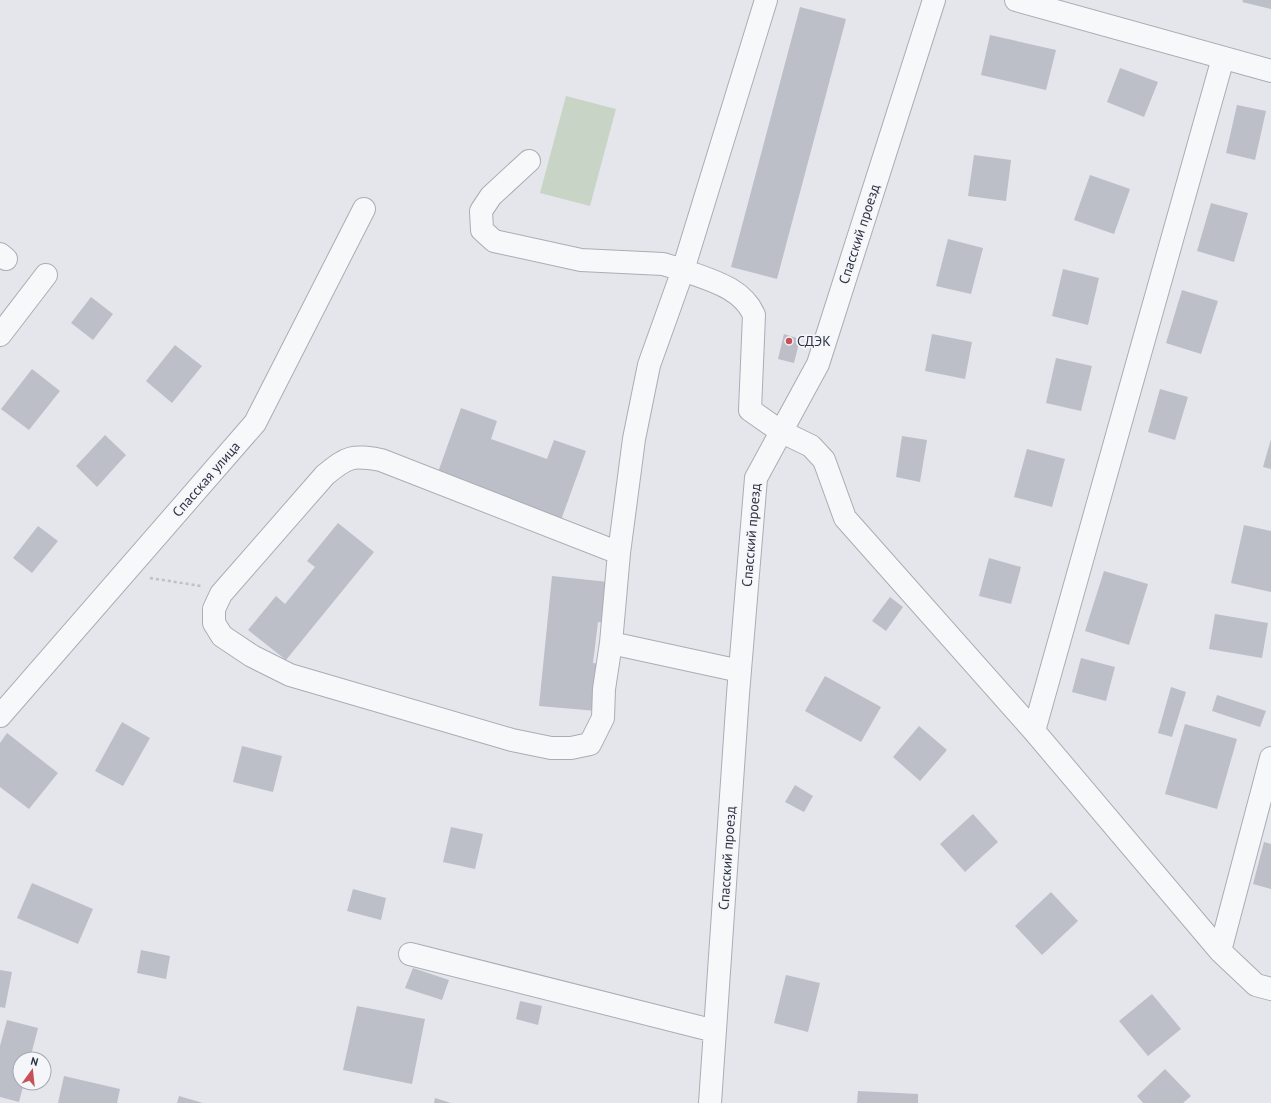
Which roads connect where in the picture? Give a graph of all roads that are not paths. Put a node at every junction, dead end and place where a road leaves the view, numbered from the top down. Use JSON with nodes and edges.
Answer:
{"nodes":[{"id":1,"x":766,"y":0,"type":"edge"},
{"id":2,"x":934,"y":0,"type":"edge"},
{"id":3,"x":1016,"y":0,"type":"edge"},
{"id":4,"x":1223,"y":58,"type":"junction"},
{"id":5,"x":1271,"y":71,"type":"edge"},
{"id":6,"x":529,"y":161,"type":"dead end"},
{"id":7,"x":364,"y":210,"type":"dead end"},
{"id":8,"x":683,"y":270,"type":"junction"},
{"id":9,"x":46,"y":275,"type":"dead end"},
{"id":10,"x":0,"y":335,"type":"edge"},
{"id":11,"x":780,"y":431,"type":"junction"},
{"id":12,"x":618,"y":553,"type":"junction"},
{"id":13,"x":611,"y":643,"type":"junction"},
{"id":14,"x":740,"y":671,"type":"junction"},
{"id":15,"x":0,"y":716,"type":"edge"},
{"id":16,"x":1034,"y":731,"type":"junction"},
{"id":17,"x":1271,"y":758,"type":"edge"},
{"id":18,"x":1220,"y":951,"type":"junction"},
{"id":19,"x":410,"y":954,"type":"dead end"},
{"id":20,"x":1271,"y":989,"type":"edge"},
{"id":21,"x":715,"y":1031,"type":"junction"},
{"id":22,"x":710,"y":1103,"type":"edge"}],
"edges":[{"from":1,"to":8,"type":"street"},
{"from":2,"to":11,"type":"street","name":"Спасский проезд"},
{"from":3,"to":4,"type":"street"},
{"from":4,"to":5,"type":"street"},
{"from":4,"to":16,"type":"street"},
{"from":6,"to":8,"type":"street"},
{"from":7,"to":15,"type":"street","name":"Спасская улица"},
{"from":8,"to":11,"type":"street"},
{"from":8,"to":12,"type":"street"},
{"from":9,"to":10,"type":"street"},
{"from":11,"to":14,"type":"street","name":"Спасский проезд"},
{"from":11,"to":16,"type":"street"},
{"from":12,"to":13,"type":"street"},
{"from":12,"to":13,"type":"street"},
{"from":13,"to":14,"type":"street"},
{"from":14,"to":21,"type":"street","name":"Спасский проезд"},
{"from":16,"to":18,"type":"street"},
{"from":17,"to":18,"type":"street"},
{"from":18,"to":20,"type":"street"},
{"from":19,"to":21,"type":"street"},
{"from":21,"to":22,"type":"street","name":"Спасский проезд"}]}
